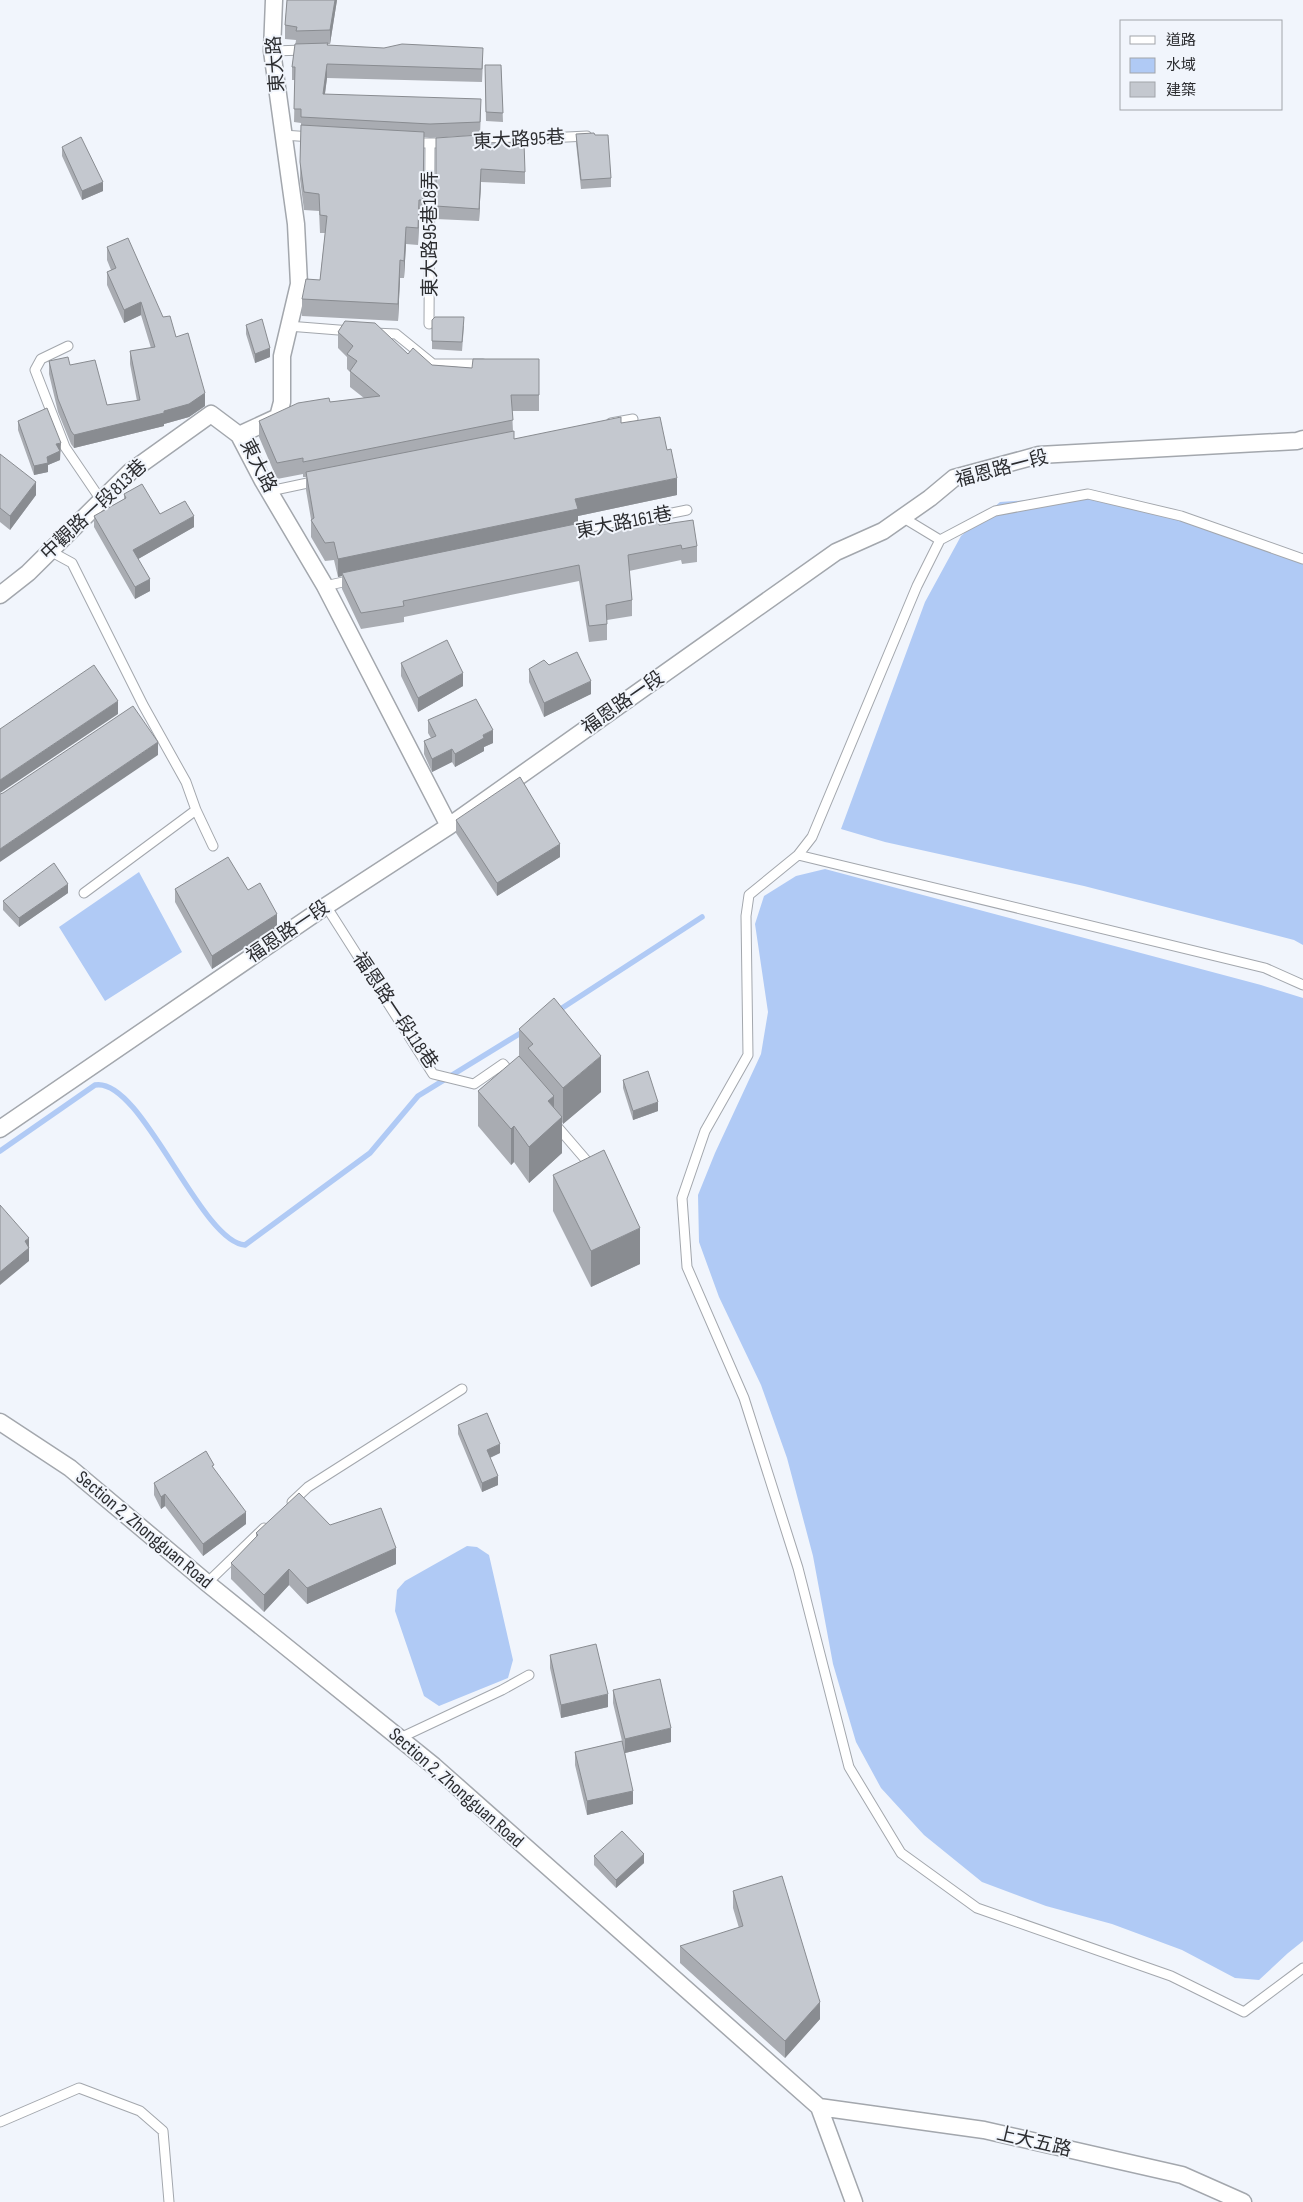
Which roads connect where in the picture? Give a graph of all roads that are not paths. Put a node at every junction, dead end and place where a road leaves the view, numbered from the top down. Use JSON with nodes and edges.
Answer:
{"nodes":[{"id":1,"x":274,"y":0,"type":"edge"},
{"id":2,"x":319,"y":50,"type":"edge"},
{"id":3,"x":272,"y":51,"type":"junction"},
{"id":4,"x":283,"y":136,"type":"junction"},
{"id":5,"x":595,"y":136,"type":"edge"},
{"id":6,"x":322,"y":138,"type":"edge"},
{"id":7,"x":400,"y":143,"type":"edge"},
{"id":8,"x":430,"y":144,"type":"junction"},
{"id":9,"x":429,"y":324,"type":"dead end"},
{"id":10,"x":288,"y":326,"type":"junction"},
{"id":11,"x":357,"y":331,"type":"edge"},
{"id":12,"x":367,"y":332,"type":"edge"},
{"id":13,"x":68,"y":346,"type":"dead end"},
{"id":14,"x":493,"y":364,"type":"edge"},
{"id":15,"x":633,"y":419,"type":"edge"},
{"id":16,"x":604,"y":424,"type":"edge"},
{"id":17,"x":239,"y":435,"type":"junction"},
{"id":18,"x":1303,"y":439,"type":"edge"},
{"id":19,"x":328,"y":479,"type":"edge"},
{"id":20,"x":270,"y":492,"type":"junction"},
{"id":21,"x":101,"y":500,"type":"junction"},
{"id":22,"x":687,"y":510,"type":"dead end"},
{"id":23,"x":902,"y":517,"type":"junction"},
{"id":24,"x":561,"y":536,"type":"edge"},
{"id":25,"x":940,"y":540,"type":"junction"},
{"id":26,"x":50,"y":551,"type":"junction"},
{"id":27,"x":1303,"y":559,"type":"edge"},
{"id":28,"x":363,"y":578,"type":"edge"},
{"id":29,"x":325,"y":586,"type":"junction"},
{"id":30,"x":0,"y":595,"type":"edge"},
{"id":31,"x":196,"y":810,"type":"junction"},
{"id":32,"x":449,"y":826,"type":"junction"},
{"id":33,"x":213,"y":846,"type":"dead end"},
{"id":34,"x":798,"y":855,"type":"junction"},
{"id":35,"x":84,"y":893,"type":"dead end"},
{"id":36,"x":326,"y":906,"type":"junction"},
{"id":37,"x":1303,"y":985,"type":"edge"},
{"id":38,"x":522,"y":1086,"type":"edge"},
{"id":39,"x":548,"y":1116,"type":"edge"},
{"id":40,"x":0,"y":1128,"type":"edge"},
{"id":41,"x":586,"y":1160,"type":"edge"},
{"id":42,"x":462,"y":1389,"type":"dead end"},
{"id":43,"x":0,"y":1422,"type":"edge"},
{"id":44,"x":286,"y":1508,"type":"edge"},
{"id":45,"x":272,"y":1522,"type":"edge"},
{"id":46,"x":207,"y":1583,"type":"junction"},
{"id":47,"x":529,"y":1675,"type":"dead end"},
{"id":48,"x":400,"y":1738,"type":"junction"},
{"id":49,"x":1303,"y":1968,"type":"edge"},
{"id":50,"x":819,"y":2107,"type":"junction"},
{"id":51,"x":0,"y":2122,"type":"edge"},
{"id":52,"x":169,"y":2202,"type":"edge"},
{"id":53,"x":854,"y":2202,"type":"edge"},
{"id":54,"x":1243,"y":2202,"type":"edge"}],
"edges":[{"from":1,"to":3,"type":"street","name":"東大路"},
{"from":2,"to":3,"type":"lane"},
{"from":3,"to":4,"type":"street","name":"東大路"},
{"from":4,"to":6,"type":"lane"},
{"from":4,"to":10,"type":"street","name":"東大路"},
{"from":5,"to":8,"type":"lane","name":"東大路95巷"},
{"from":7,"to":8,"type":"lane","name":"東大路95巷"},
{"from":8,"to":9,"type":"lane","name":"東大路95巷18弄"},
{"from":10,"to":11,"type":"lane"},
{"from":10,"to":17,"type":"street","name":"東大路"},
{"from":12,"to":14,"type":"lane"},
{"from":13,"to":21,"type":"lane"},
{"from":15,"to":16,"type":"lane"},
{"from":17,"to":20,"type":"street","name":"東大路"},
{"from":17,"to":21,"type":"street","name":"中觀路一段813巷"},
{"from":18,"to":23,"type":"street","name":"福恩路一段"},
{"from":19,"to":20,"type":"lane"},
{"from":20,"to":29,"type":"street","name":"東大路"},
{"from":21,"to":26,"type":"street","name":"中觀路一段813巷"},
{"from":22,"to":24,"type":"lane","name":"東大路161巷"},
{"from":23,"to":25,"type":"lane"},
{"from":23,"to":32,"type":"street","name":"福恩路一段"},
{"from":25,"to":27,"type":"lane"},
{"from":25,"to":34,"type":"lane"},
{"from":26,"to":30,"type":"street","name":"中觀路一段813巷"},
{"from":26,"to":31,"type":"lane"},
{"from":28,"to":29,"type":"lane"},
{"from":29,"to":32,"type":"street","name":"東大路"},
{"from":31,"to":33,"type":"lane"},
{"from":31,"to":35,"type":"lane"},
{"from":32,"to":36,"type":"street","name":"福恩路一段"},
{"from":34,"to":37,"type":"lane"},
{"from":34,"to":49,"type":"lane"},
{"from":36,"to":38,"type":"lane","name":"福恩路一段118巷"},
{"from":36,"to":40,"type":"street","name":"福恩路一段"},
{"from":39,"to":41,"type":"lane"},
{"from":42,"to":44,"type":"lane"},
{"from":43,"to":46,"type":"street","name":"Section 2, Zhongguan Road"},
{"from":45,"to":46,"type":"lane"},
{"from":46,"to":48,"type":"street","name":"Section 2, Zhongguan Road"},
{"from":47,"to":48,"type":"lane"},
{"from":48,"to":50,"type":"street","name":"Section 2, Zhongguan Road"},
{"from":50,"to":53,"type":"street","name":"Section 2, Zhongguan Road"},
{"from":50,"to":54,"type":"street","name":"上大五路"},
{"from":51,"to":52,"type":"lane"}]}
